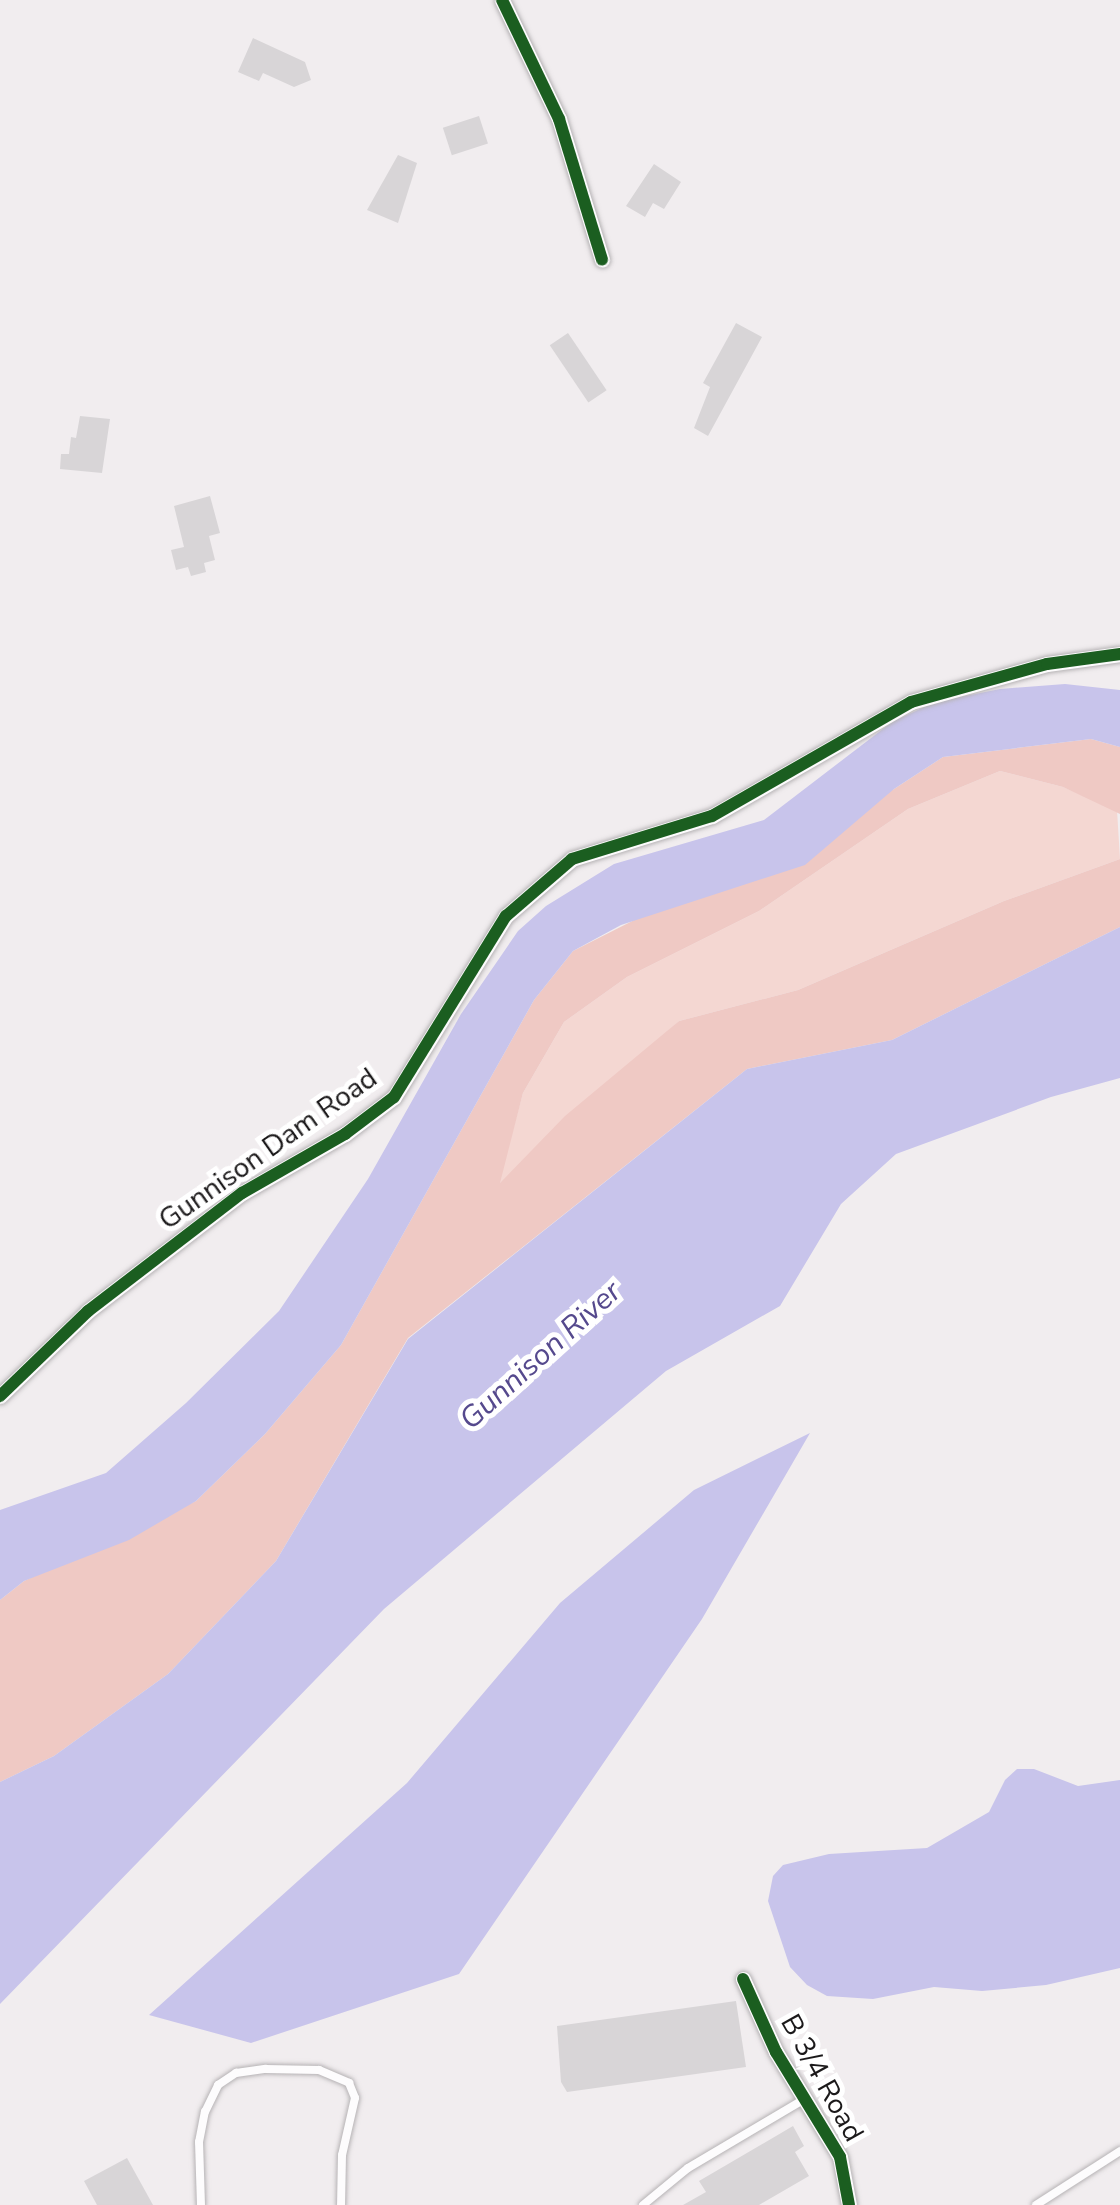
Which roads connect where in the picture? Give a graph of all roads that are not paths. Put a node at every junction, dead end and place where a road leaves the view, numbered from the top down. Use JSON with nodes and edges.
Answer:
{"nodes":[{"id":1,"x":502,"y":0,"type":"edge"},
{"id":2,"x":602,"y":260,"type":"dead end"},
{"id":3,"x":1120,"y":654,"type":"edge"},
{"id":4,"x":0,"y":1396,"type":"edge"},
{"id":5,"x":742,"y":1979,"type":"dead end"},
{"id":6,"x":803,"y":2100,"type":"junction"},
{"id":7,"x":1120,"y":2151,"type":"edge"},
{"id":8,"x":200,"y":2205,"type":"edge"},
{"id":9,"x":341,"y":2205,"type":"edge"},
{"id":10,"x":643,"y":2205,"type":"edge"},
{"id":11,"x":850,"y":2205,"type":"edge"},
{"id":12,"x":1036,"y":2205,"type":"edge"}],
"edges":[{"from":1,"to":2,"type":"street"},
{"from":3,"to":4,"type":"street","name":"Gunnison Dam Road"},
{"from":5,"to":6,"type":"street","name":"B 3/4 Road"},
{"from":6,"to":10,"type":"lane"},
{"from":6,"to":11,"type":"street","name":"B 3/4 Road"},
{"from":7,"to":12,"type":"lane"},
{"from":8,"to":9,"type":"lane"}]}
